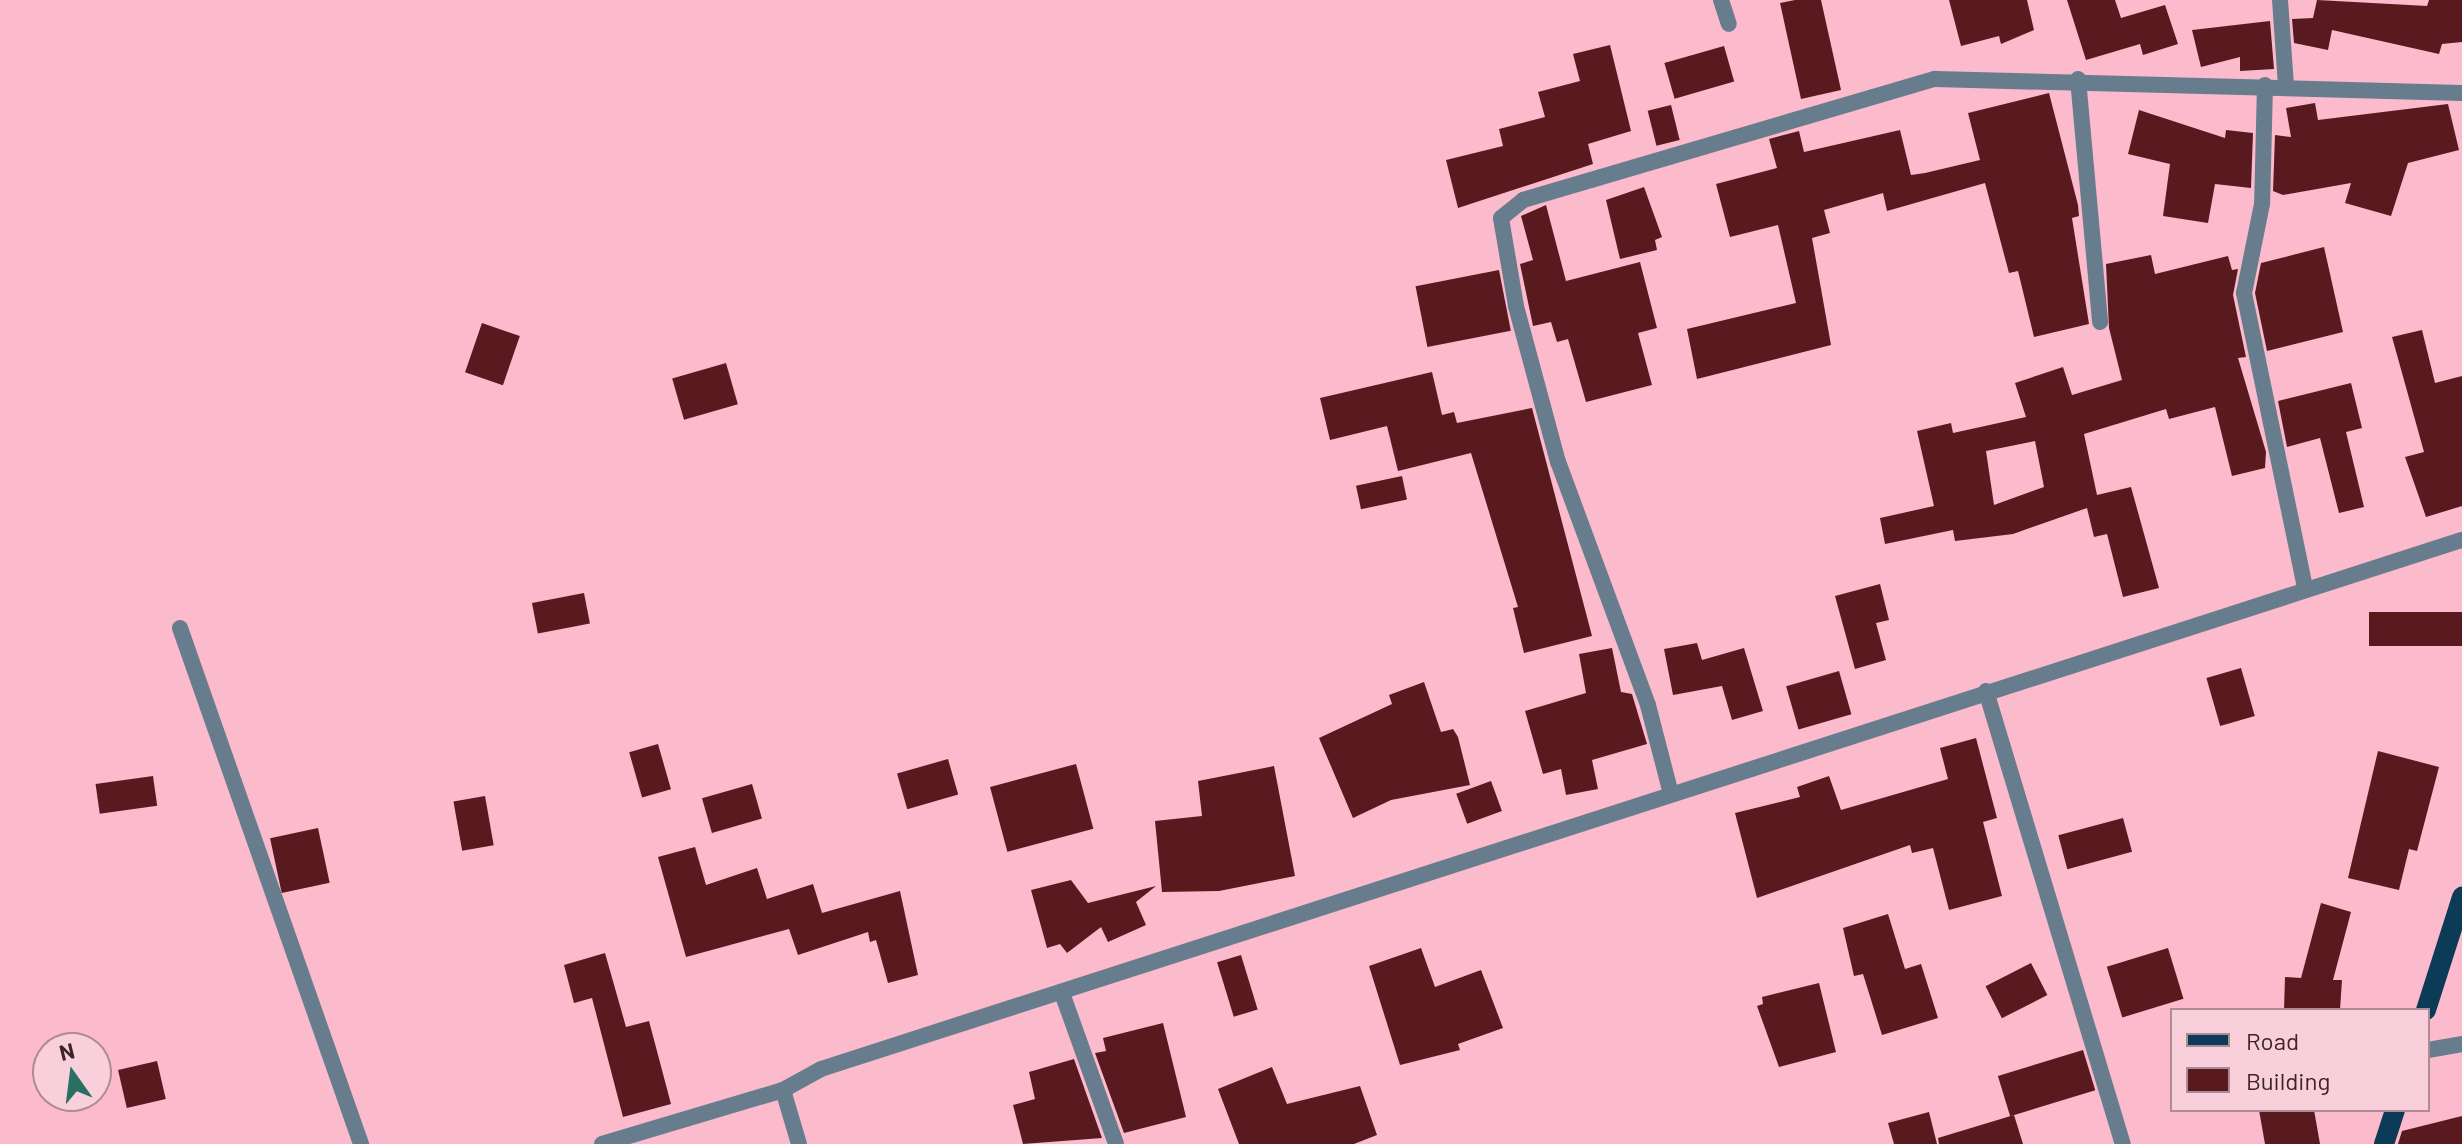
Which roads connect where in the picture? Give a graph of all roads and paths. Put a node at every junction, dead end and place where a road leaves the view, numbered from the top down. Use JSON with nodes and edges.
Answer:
{"nodes":[{"id":1,"x":1721,"y":0,"type":"edge"},
{"id":2,"x":2280,"y":0,"type":"edge"},
{"id":3,"x":1729,"y":24,"type":"dead end"},
{"id":4,"x":2078,"y":79,"type":"junction"},
{"id":5,"x":2265,"y":85,"type":"junction"},
{"id":6,"x":2286,"y":86,"type":"junction"},
{"id":7,"x":2462,"y":93,"type":"edge"},
{"id":8,"x":2100,"y":322,"type":"dead end"},
{"id":9,"x":2462,"y":540,"type":"edge"},
{"id":10,"x":2305,"y":588,"type":"junction"},
{"id":11,"x":180,"y":628,"type":"dead end"},
{"id":12,"x":1986,"y":691,"type":"junction"},
{"id":13,"x":1671,"y":794,"type":"junction"},
{"id":14,"x":2462,"y":897,"type":"edge"},
{"id":15,"x":1062,"y":993,"type":"junction"},
{"id":16,"x":2427,"y":1008,"type":"edge"},
{"id":17,"x":2462,"y":1044,"type":"edge"},
{"id":18,"x":2430,"y":1050,"type":"edge"},
{"id":19,"x":783,"y":1090,"type":"junction"},
{"id":20,"x":2394,"y":1112,"type":"edge"},
{"id":21,"x":361,"y":1144,"type":"edge"},
{"id":22,"x":602,"y":1144,"type":"edge"},
{"id":23,"x":799,"y":1144,"type":"edge"},
{"id":24,"x":1116,"y":1144,"type":"edge"},
{"id":25,"x":2123,"y":1144,"type":"edge"},
{"id":26,"x":2384,"y":1144,"type":"edge"}],
"edges":[{"from":1,"to":3,"type":"street"},
{"from":2,"to":6,"type":"street"},
{"from":4,"to":5,"type":"street"},
{"from":4,"to":8,"type":"street"},
{"from":4,"to":13,"type":"street"},
{"from":5,"to":6,"type":"street"},
{"from":5,"to":10,"type":"street"},
{"from":6,"to":7,"type":"street"},
{"from":9,"to":10,"type":"street"},
{"from":10,"to":12,"type":"street"},
{"from":11,"to":21,"type":"street"},
{"from":12,"to":13,"type":"street"},
{"from":12,"to":25,"type":"street"},
{"from":13,"to":15,"type":"street"},
{"from":14,"to":16,"type":"main road"},
{"from":15,"to":19,"type":"street"},
{"from":15,"to":24,"type":"street"},
{"from":17,"to":18,"type":"street"},
{"from":19,"to":22,"type":"street"},
{"from":19,"to":23,"type":"street"},
{"from":20,"to":26,"type":"main road"}]}
